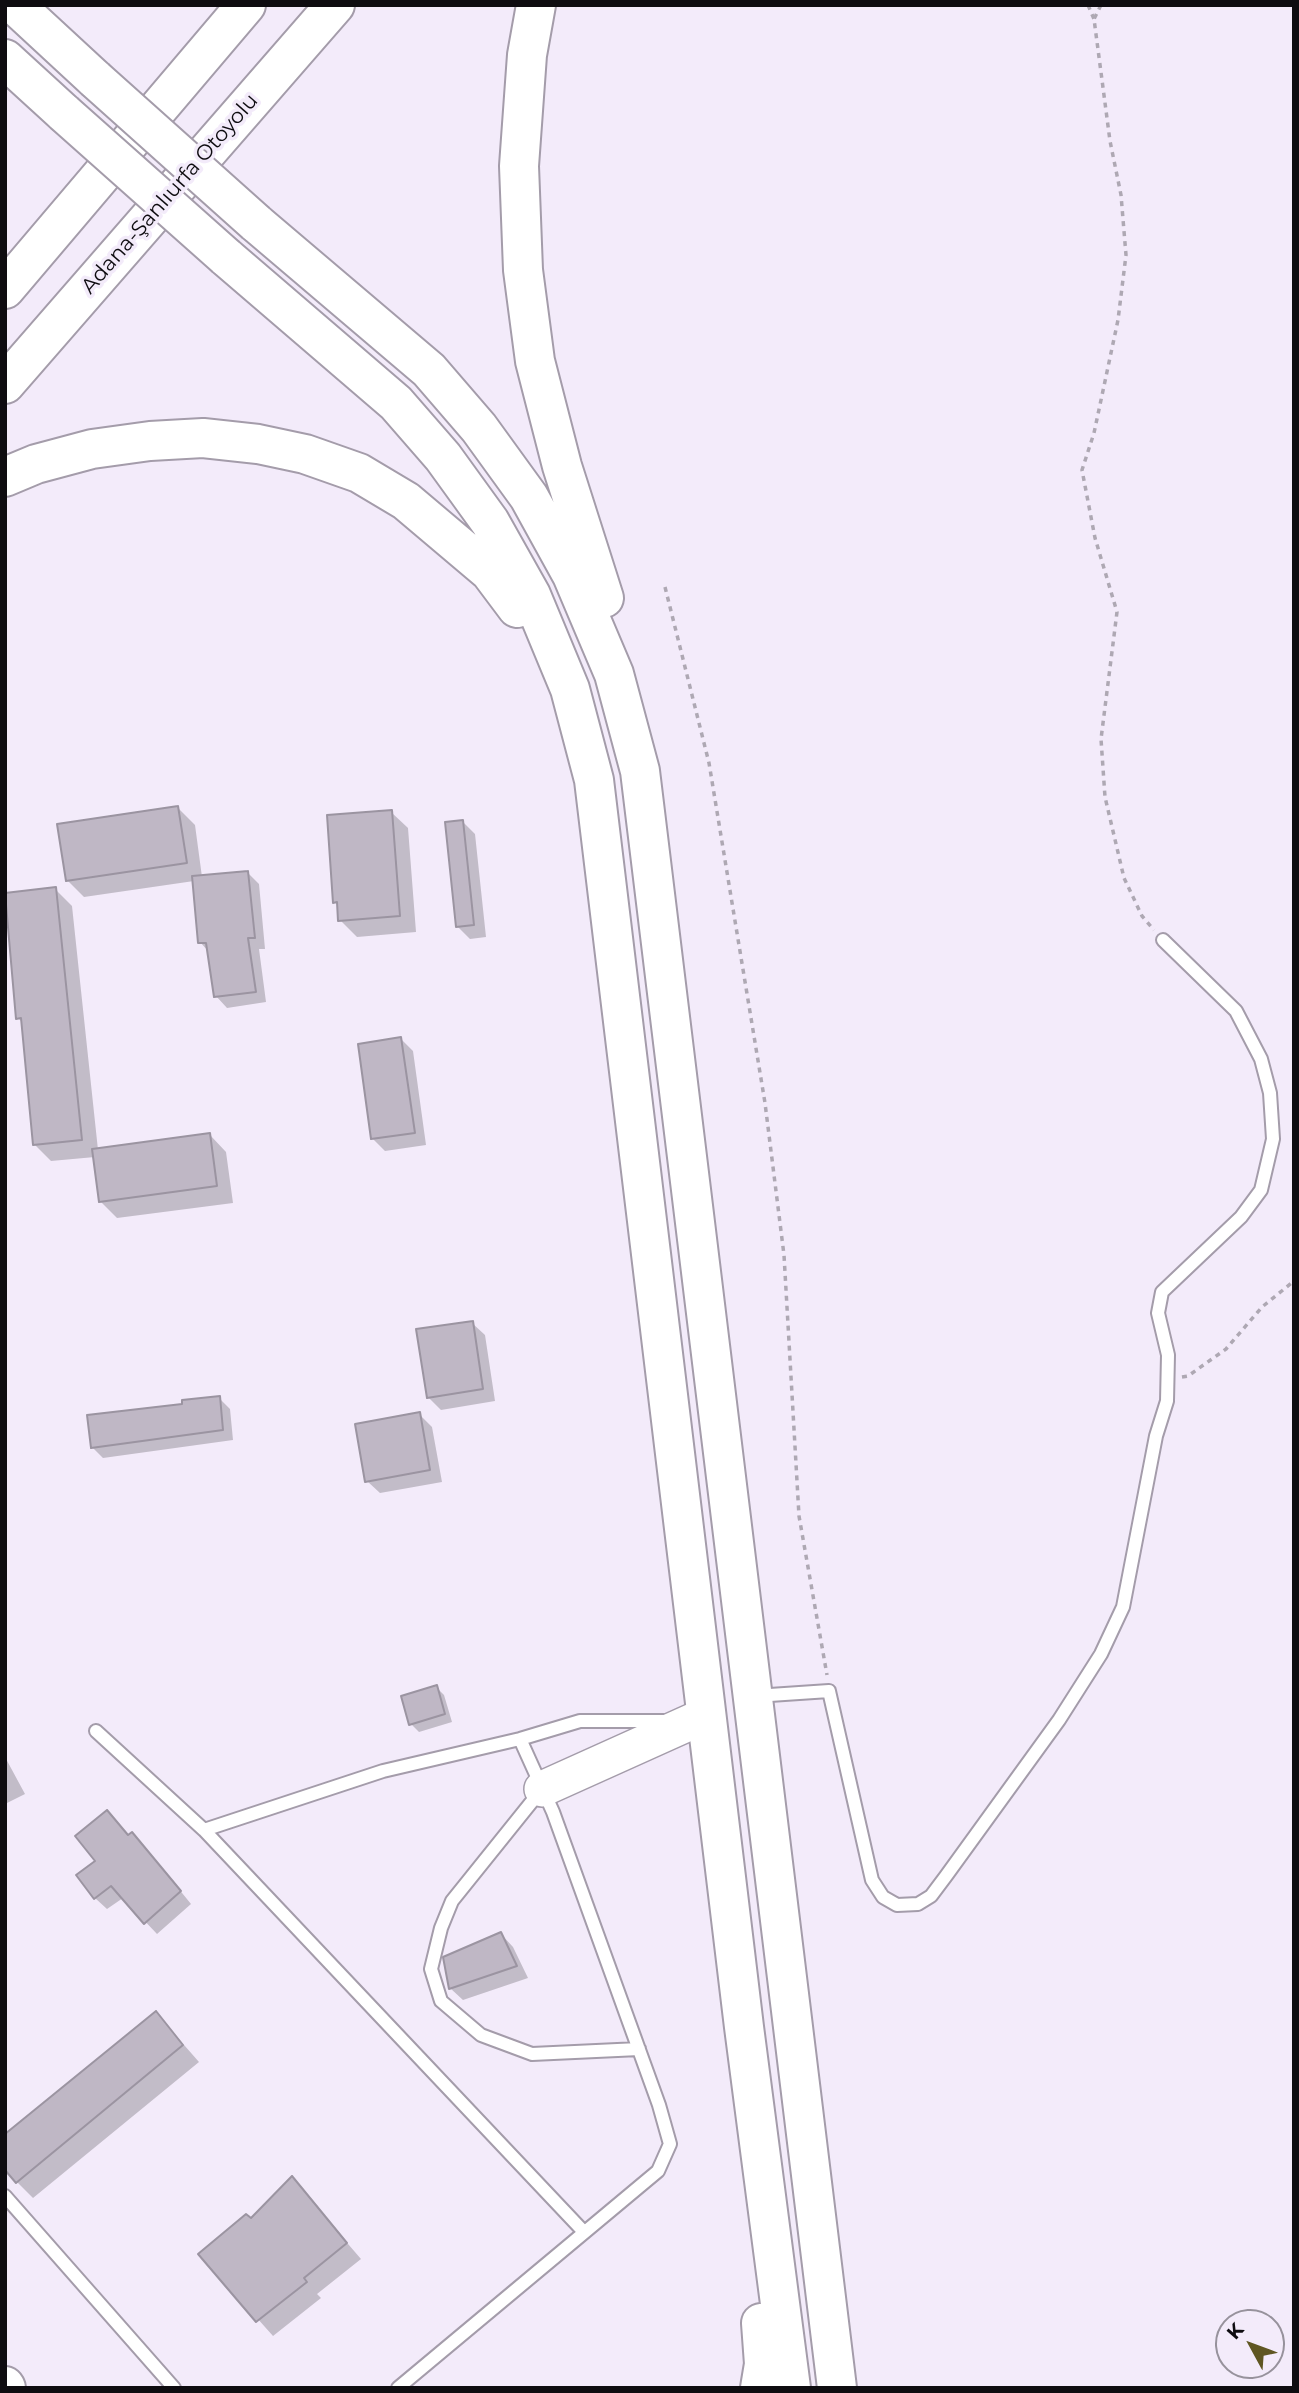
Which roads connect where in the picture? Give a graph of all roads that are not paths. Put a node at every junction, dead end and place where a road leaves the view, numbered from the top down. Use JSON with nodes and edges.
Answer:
{"nodes":[{"id":1,"x":15,"y":5,"type":"edge"},
{"id":2,"x":335,"y":5,"type":"edge"},
{"id":3,"x":536,"y":5,"type":"edge"},
{"id":4,"x":237,"y":16,"type":"edge"},
{"id":5,"x":5,"y":59,"type":"edge"},
{"id":6,"x":5,"y":270,"type":"edge"},
{"id":7,"x":5,"y":289,"type":"edge"},
{"id":8,"x":5,"y":384,"type":"edge"},
{"id":9,"x":5,"y":477,"type":"edge"},
{"id":10,"x":659,"y":934,"type":"junction"},
{"id":11,"x":614,"y":939,"type":"junction"},
{"id":12,"x":1163,"y":940,"type":"road end"},
{"id":13,"x":753,"y":1696,"type":"junction"},
{"id":14,"x":700,"y":1721,"type":"junction"},
{"id":15,"x":96,"y":1731,"type":"dead end"},
{"id":16,"x":520,"y":1739,"type":"junction"},
{"id":17,"x":542,"y":1789,"type":"junction"},
{"id":18,"x":204,"y":1830,"type":"junction"},
{"id":19,"x":744,"y":2027,"type":"junction"},
{"id":20,"x":796,"y":2035,"type":"junction"},
{"id":21,"x":639,"y":2049,"type":"junction"},
{"id":22,"x":5,"y":2196,"type":"edge"},
{"id":23,"x":584,"y":2231,"type":"junction"},
{"id":24,"x":174,"y":2388,"type":"edge"},
{"id":25,"x":398,"y":2388,"type":"edge"},
{"id":26,"x":760,"y":2388,"type":"edge"},
{"id":27,"x":791,"y":2388,"type":"edge"},
{"id":28,"x":837,"y":2388,"type":"edge"},
{"id":29,"x":853,"y":2388,"type":"edge"}],
"edges":[{"from":1,"to":10,"type":"highway","bridge":true},
{"from":2,"to":8,"type":"highway","name":"Adana-Şanlıurfa Otoyolu"},
{"from":3,"to":10,"type":"highway"},
{"from":4,"to":6,"type":"highway"},
{"from":4,"to":7,"type":"highway"},
{"from":5,"to":11,"type":"highway","bridge":true},
{"from":9,"to":11,"type":"highway"},
{"from":10,"to":13,"type":"highway"},
{"from":11,"to":14,"type":"highway"},
{"from":12,"to":13,"type":"lane"},
{"from":13,"to":20,"type":"highway"},
{"from":14,"to":16,"type":"lane"},
{"from":14,"to":17,"type":"street"},
{"from":14,"to":19,"type":"highway"},
{"from":15,"to":18,"type":"lane"},
{"from":16,"to":17,"type":"lane"},
{"from":16,"to":18,"type":"lane"},
{"from":17,"to":21,"type":"lane"},
{"from":17,"to":21,"type":"lane"},
{"from":18,"to":23,"type":"lane"},
{"from":19,"to":26,"type":"highway"},
{"from":19,"to":27,"type":"highway"},
{"from":20,"to":28,"type":"highway"},
{"from":20,"to":29,"type":"highway"},
{"from":21,"to":23,"type":"lane"},
{"from":22,"to":24,"type":"lane"},
{"from":23,"to":25,"type":"lane"}]}
